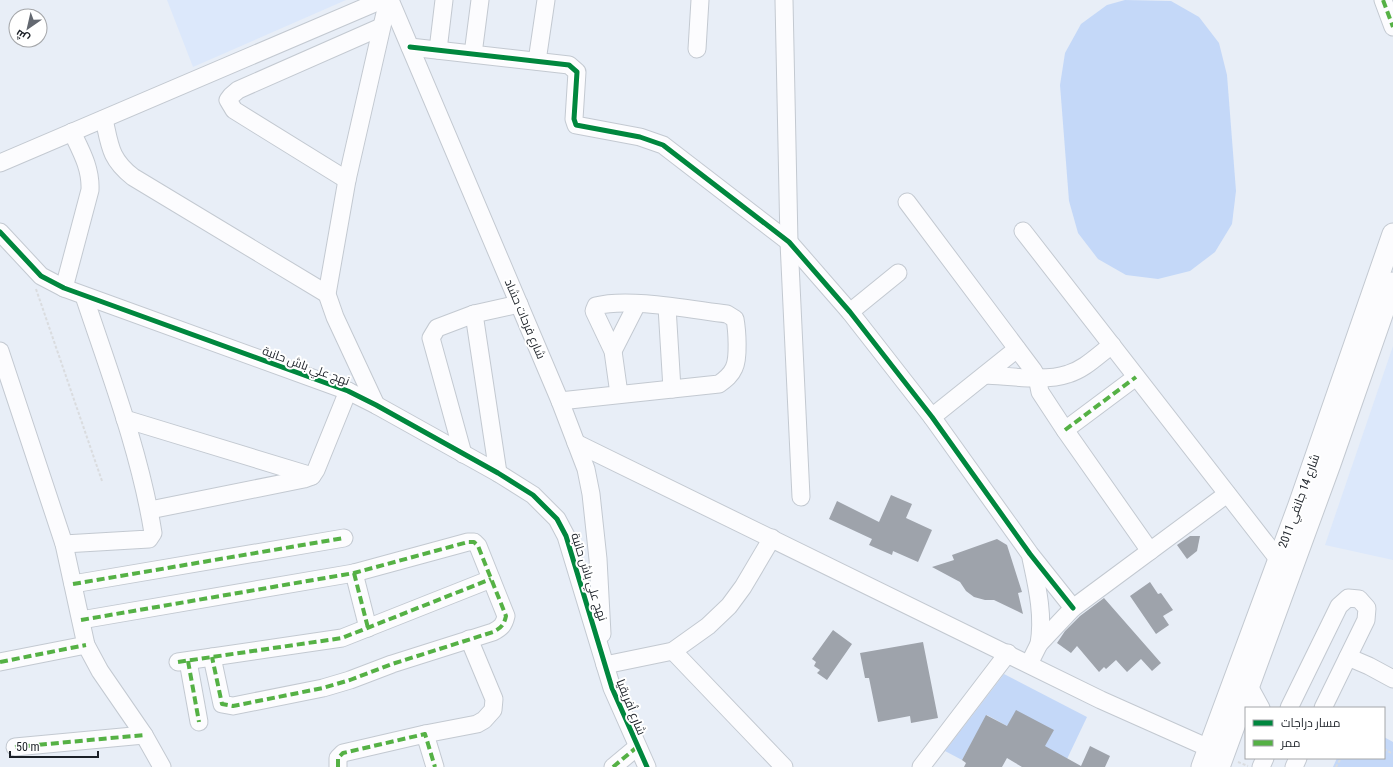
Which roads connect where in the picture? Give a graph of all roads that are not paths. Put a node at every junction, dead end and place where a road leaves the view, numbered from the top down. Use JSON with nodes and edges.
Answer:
{"nodes":[{"id":1,"x":382,"y":0,"type":"edge"},
{"id":2,"x":389,"y":0,"type":"edge"},
{"id":3,"x":444,"y":0,"type":"edge"},
{"id":4,"x":480,"y":0,"type":"edge"},
{"id":5,"x":546,"y":0,"type":"edge"},
{"id":6,"x":700,"y":0,"type":"edge"},
{"id":7,"x":784,"y":0,"type":"edge"},
{"id":8,"x":1383,"y":0,"type":"edge"},
{"id":9,"x":381,"y":27,"type":"junction"},
{"id":10,"x":1393,"y":27,"type":"edge"},
{"id":11,"x":410,"y":47,"type":"junction"},
{"id":12,"x":697,"y":49,"type":"dead end"},
{"id":13,"x":438,"y":50,"type":"junction"},
{"id":14,"x":473,"y":54,"type":"junction"},
{"id":15,"x":538,"y":61,"type":"junction"},
{"id":16,"x":104,"y":119,"type":"junction"},
{"id":17,"x":72,"y":132,"type":"junction"},
{"id":18,"x":112,"y":153,"type":"junction"},
{"id":19,"x":0,"y":163,"type":"edge"},
{"id":20,"x":87,"y":163,"type":"junction"},
{"id":21,"x":347,"y":180,"type":"junction"},
{"id":22,"x":907,"y":202,"type":"dead end"},
{"id":23,"x":1023,"y":230,"type":"dead end"},
{"id":24,"x":0,"y":232,"type":"edge"},
{"id":25,"x":1393,"y":234,"type":"edge"},
{"id":26,"x":789,"y":242,"type":"junction"},
{"id":27,"x":898,"y":273,"type":"dead end"},
{"id":28,"x":1393,"y":283,"type":"edge"},
{"id":29,"x":64,"y":288,"type":"junction"},
{"id":30,"x":327,"y":294,"type":"junction"},
{"id":31,"x":84,"y":296,"type":"junction"},
{"id":32,"x":519,"y":304,"type":"junction"},
{"id":33,"x":637,"y":304,"type":"junction"},
{"id":34,"x":667,"y":307,"type":"junction"},
{"id":35,"x":850,"y":312,"type":"junction"},
{"id":36,"x":474,"y":314,"type":"junction"},
{"id":37,"x":1112,"y":344,"type":"junction"},
{"id":38,"x":1017,"y":349,"type":"junction"},
{"id":39,"x":0,"y":351,"type":"edge"},
{"id":40,"x":613,"y":351,"type":"junction"},
{"id":41,"x":985,"y":375,"type":"junction"},
{"id":42,"x":1038,"y":377,"type":"junction"},
{"id":43,"x":1136,"y":377,"type":"junction"},
{"id":44,"x":672,"y":389,"type":"junction"},
{"id":45,"x":348,"y":391,"type":"junction"},
{"id":46,"x":619,"y":394,"type":"junction"},
{"id":47,"x":560,"y":401,"type":"junction"},
{"id":48,"x":376,"y":405,"type":"junction"},
{"id":49,"x":932,"y":417,"type":"junction"},
{"id":50,"x":125,"y":419,"type":"junction"},
{"id":51,"x":1066,"y":430,"type":"junction"},
{"id":52,"x":576,"y":443,"type":"junction"},
{"id":53,"x":463,"y":454,"type":"junction"},
{"id":54,"x":498,"y":473,"type":"junction"},
{"id":55,"x":312,"y":476,"type":"junction"},
{"id":56,"x":1227,"y":494,"type":"junction"},
{"id":57,"x":800,"y":497,"type":"dead end"},
{"id":58,"x":150,"y":510,"type":"junction"},
{"id":59,"x":344,"y":538,"type":"dead end"},
{"id":60,"x":772,"y":538,"type":"junction"},
{"id":61,"x":64,"y":544,"type":"junction"},
{"id":62,"x":1150,"y":551,"type":"junction"},
{"id":63,"x":1030,"y":554,"type":"junction"},
{"id":64,"x":1278,"y":559,"type":"junction"},
{"id":65,"x":354,"y":573,"type":"junction"},
{"id":66,"x":491,"y":579,"type":"junction"},
{"id":67,"x":73,"y":584,"type":"junction"},
{"id":68,"x":1073,"y":608,"type":"junction"},
{"id":69,"x":81,"y":620,"type":"junction"},
{"id":70,"x":368,"y":628,"type":"junction"},
{"id":71,"x":470,"y":639,"type":"junction"},
{"id":72,"x":1040,"y":644,"type":"junction"},
{"id":73,"x":86,"y":645,"type":"junction"},
{"id":74,"x":673,"y":651,"type":"junction"},
{"id":75,"x":1008,"y":653,"type":"junction"},
{"id":76,"x":212,"y":657,"type":"junction"},
{"id":77,"x":1348,"y":657,"type":"junction"},
{"id":78,"x":603,"y":659,"type":"junction"},
{"id":79,"x":0,"y":662,"type":"edge"},
{"id":80,"x":1030,"y":664,"type":"junction"},
{"id":81,"x":1393,"y":679,"type":"edge"},
{"id":82,"x":1249,"y":686,"type":"junction"},
{"id":83,"x":1260,"y":707,"type":"edge"},
{"id":84,"x":1289,"y":707,"type":"edge"},
{"id":85,"x":1323,"y":707,"type":"edge"},
{"id":86,"x":199,"y":722,"type":"dead end"},
{"id":87,"x":425,"y":734,"type":"junction"},
{"id":88,"x":144,"y":735,"type":"junction"},
{"id":89,"x":15,"y":747,"type":"dead end"},
{"id":90,"x":637,"y":747,"type":"junction"},
{"id":91,"x":1213,"y":759,"type":"edge"},
{"id":92,"x":162,"y":767,"type":"edge"},
{"id":93,"x":338,"y":767,"type":"edge"},
{"id":94,"x":435,"y":767,"type":"edge"},
{"id":95,"x":612,"y":767,"type":"edge"},
{"id":96,"x":647,"y":767,"type":"edge"},
{"id":97,"x":784,"y":767,"type":"edge"},
{"id":98,"x":921,"y":767,"type":"edge"}],
"edges":[{"from":1,"to":16,"type":"street"},
{"from":2,"to":9,"type":"street"},
{"from":2,"to":11,"type":"street","name":"شارع فرحات حشاد"},
{"from":3,"to":13,"type":"street"},
{"from":4,"to":14,"type":"street"},
{"from":5,"to":15,"type":"street"},
{"from":6,"to":12,"type":"street"},
{"from":7,"to":26,"type":"street"},
{"from":8,"to":10,"type":"street"},
{"from":9,"to":21,"type":"street"},
{"from":9,"to":21,"type":"street"},
{"from":11,"to":13,"type":"street"},
{"from":11,"to":32,"type":"street","name":"شارع فرحات حشاد"},
{"from":13,"to":14,"type":"street"},
{"from":14,"to":15,"type":"street"},
{"from":15,"to":26,"type":"street"},
{"from":16,"to":17,"type":"street"},
{"from":16,"to":18,"type":"street"},
{"from":17,"to":19,"type":"street"},
{"from":17,"to":20,"type":"street"},
{"from":18,"to":20,"type":"street"},
{"from":18,"to":30,"type":"street"},
{"from":20,"to":29,"type":"street"},
{"from":21,"to":30,"type":"street"},
{"from":22,"to":38,"type":"street"},
{"from":23,"to":37,"type":"street"},
{"from":24,"to":29,"type":"street","name":"نهج علي باش حانبة"},
{"from":25,"to":64,"type":"main road","name":"شارع 14 جانفي 2011"},
{"from":26,"to":35,"type":"street"},
{"from":26,"to":57,"type":"street"},
{"from":27,"to":35,"type":"street"},
{"from":28,"to":82,"type":"main road","name":"شارع 14 جانفي 2011"},
{"from":29,"to":31,"type":"street","name":"نهج علي باش حانبة"},
{"from":30,"to":48,"type":"street"},
{"from":31,"to":45,"type":"street","name":"نهج علي باش حانبة"},
{"from":31,"to":50,"type":"street"},
{"from":32,"to":36,"type":"street"},
{"from":32,"to":47,"type":"street","name":"شارع فرحات حشاد"},
{"from":33,"to":34,"type":"street"},
{"from":33,"to":40,"type":"street"},
{"from":33,"to":40,"type":"street"},
{"from":34,"to":44,"type":"street"},
{"from":34,"to":44,"type":"street"},
{"from":35,"to":49,"type":"street"},
{"from":36,"to":53,"type":"street"},
{"from":36,"to":54,"type":"street"},
{"from":37,"to":42,"type":"street"},
{"from":37,"to":43,"type":"street"},
{"from":38,"to":41,"type":"street"},
{"from":38,"to":42,"type":"street"},
{"from":39,"to":61,"type":"street"},
{"from":40,"to":46,"type":"street"},
{"from":41,"to":42,"type":"street"},
{"from":41,"to":49,"type":"street"},
{"from":42,"to":51,"type":"street"},
{"from":43,"to":51,"type":"street"},
{"from":43,"to":56,"type":"street"},
{"from":44,"to":46,"type":"street"},
{"from":45,"to":48,"type":"street","name":"نهج علي باش حانبة"},
{"from":45,"to":55,"type":"street"},
{"from":46,"to":47,"type":"street"},
{"from":47,"to":52,"type":"street","name":"شارع فرحات حشاد"},
{"from":48,"to":53,"type":"street","name":"نهج علي باش حانبة"},
{"from":49,"to":63,"type":"street"},
{"from":50,"to":55,"type":"street"},
{"from":50,"to":58,"type":"street"},
{"from":51,"to":62,"type":"street"},
{"from":52,"to":60,"type":"street"},
{"from":52,"to":78,"type":"street","name":"شارع فرحات حشاد"},
{"from":53,"to":54,"type":"street","name":"نهج علي باش حانبة"},
{"from":54,"to":78,"type":"street","name":"نهج علي باش حانبة"},
{"from":55,"to":58,"type":"street"},
{"from":56,"to":62,"type":"street"},
{"from":56,"to":64,"type":"street"},
{"from":58,"to":61,"type":"street"},
{"from":59,"to":67,"type":"street"},
{"from":60,"to":74,"type":"street"},
{"from":60,"to":75,"type":"street"},
{"from":61,"to":67,"type":"street"},
{"from":62,"to":68,"type":"street"},
{"from":63,"to":68,"type":"street"},
{"from":63,"to":72,"type":"street"},
{"from":64,"to":91,"type":"main road","name":"شارع 14 جانفي 2011"},
{"from":65,"to":66,"type":"street"},
{"from":65,"to":69,"type":"street"},
{"from":65,"to":70,"type":"street"},
{"from":66,"to":70,"type":"street"},
{"from":66,"to":71,"type":"street"},
{"from":67,"to":69,"type":"street"},
{"from":68,"to":72,"type":"street"},
{"from":69,"to":73,"type":"street"},
{"from":70,"to":76,"type":"street"},
{"from":71,"to":76,"type":"street"},
{"from":71,"to":87,"type":"street"},
{"from":72,"to":80,"type":"street"},
{"from":73,"to":79,"type":"street"},
{"from":73,"to":88,"type":"street"},
{"from":74,"to":78,"type":"street"},
{"from":74,"to":97,"type":"street"},
{"from":75,"to":80,"type":"street"},
{"from":75,"to":98,"type":"street"},
{"from":76,"to":86,"type":"street"},
{"from":77,"to":81,"type":"street"},
{"from":77,"to":84,"type":"street"},
{"from":77,"to":85,"type":"street"},
{"from":78,"to":90,"type":"street","name":"شارع أفريقيا"},
{"from":80,"to":91,"type":"street"},
{"from":82,"to":83,"type":"street"},
{"from":82,"to":91,"type":"main road","name":"شارع 14 جانفي 2011"},
{"from":87,"to":93,"type":"street"},
{"from":87,"to":94,"type":"street"},
{"from":88,"to":89,"type":"street"},
{"from":88,"to":92,"type":"street"},
{"from":90,"to":95,"type":"street"},
{"from":90,"to":96,"type":"street","name":"شارع أفريقيا"}]}
